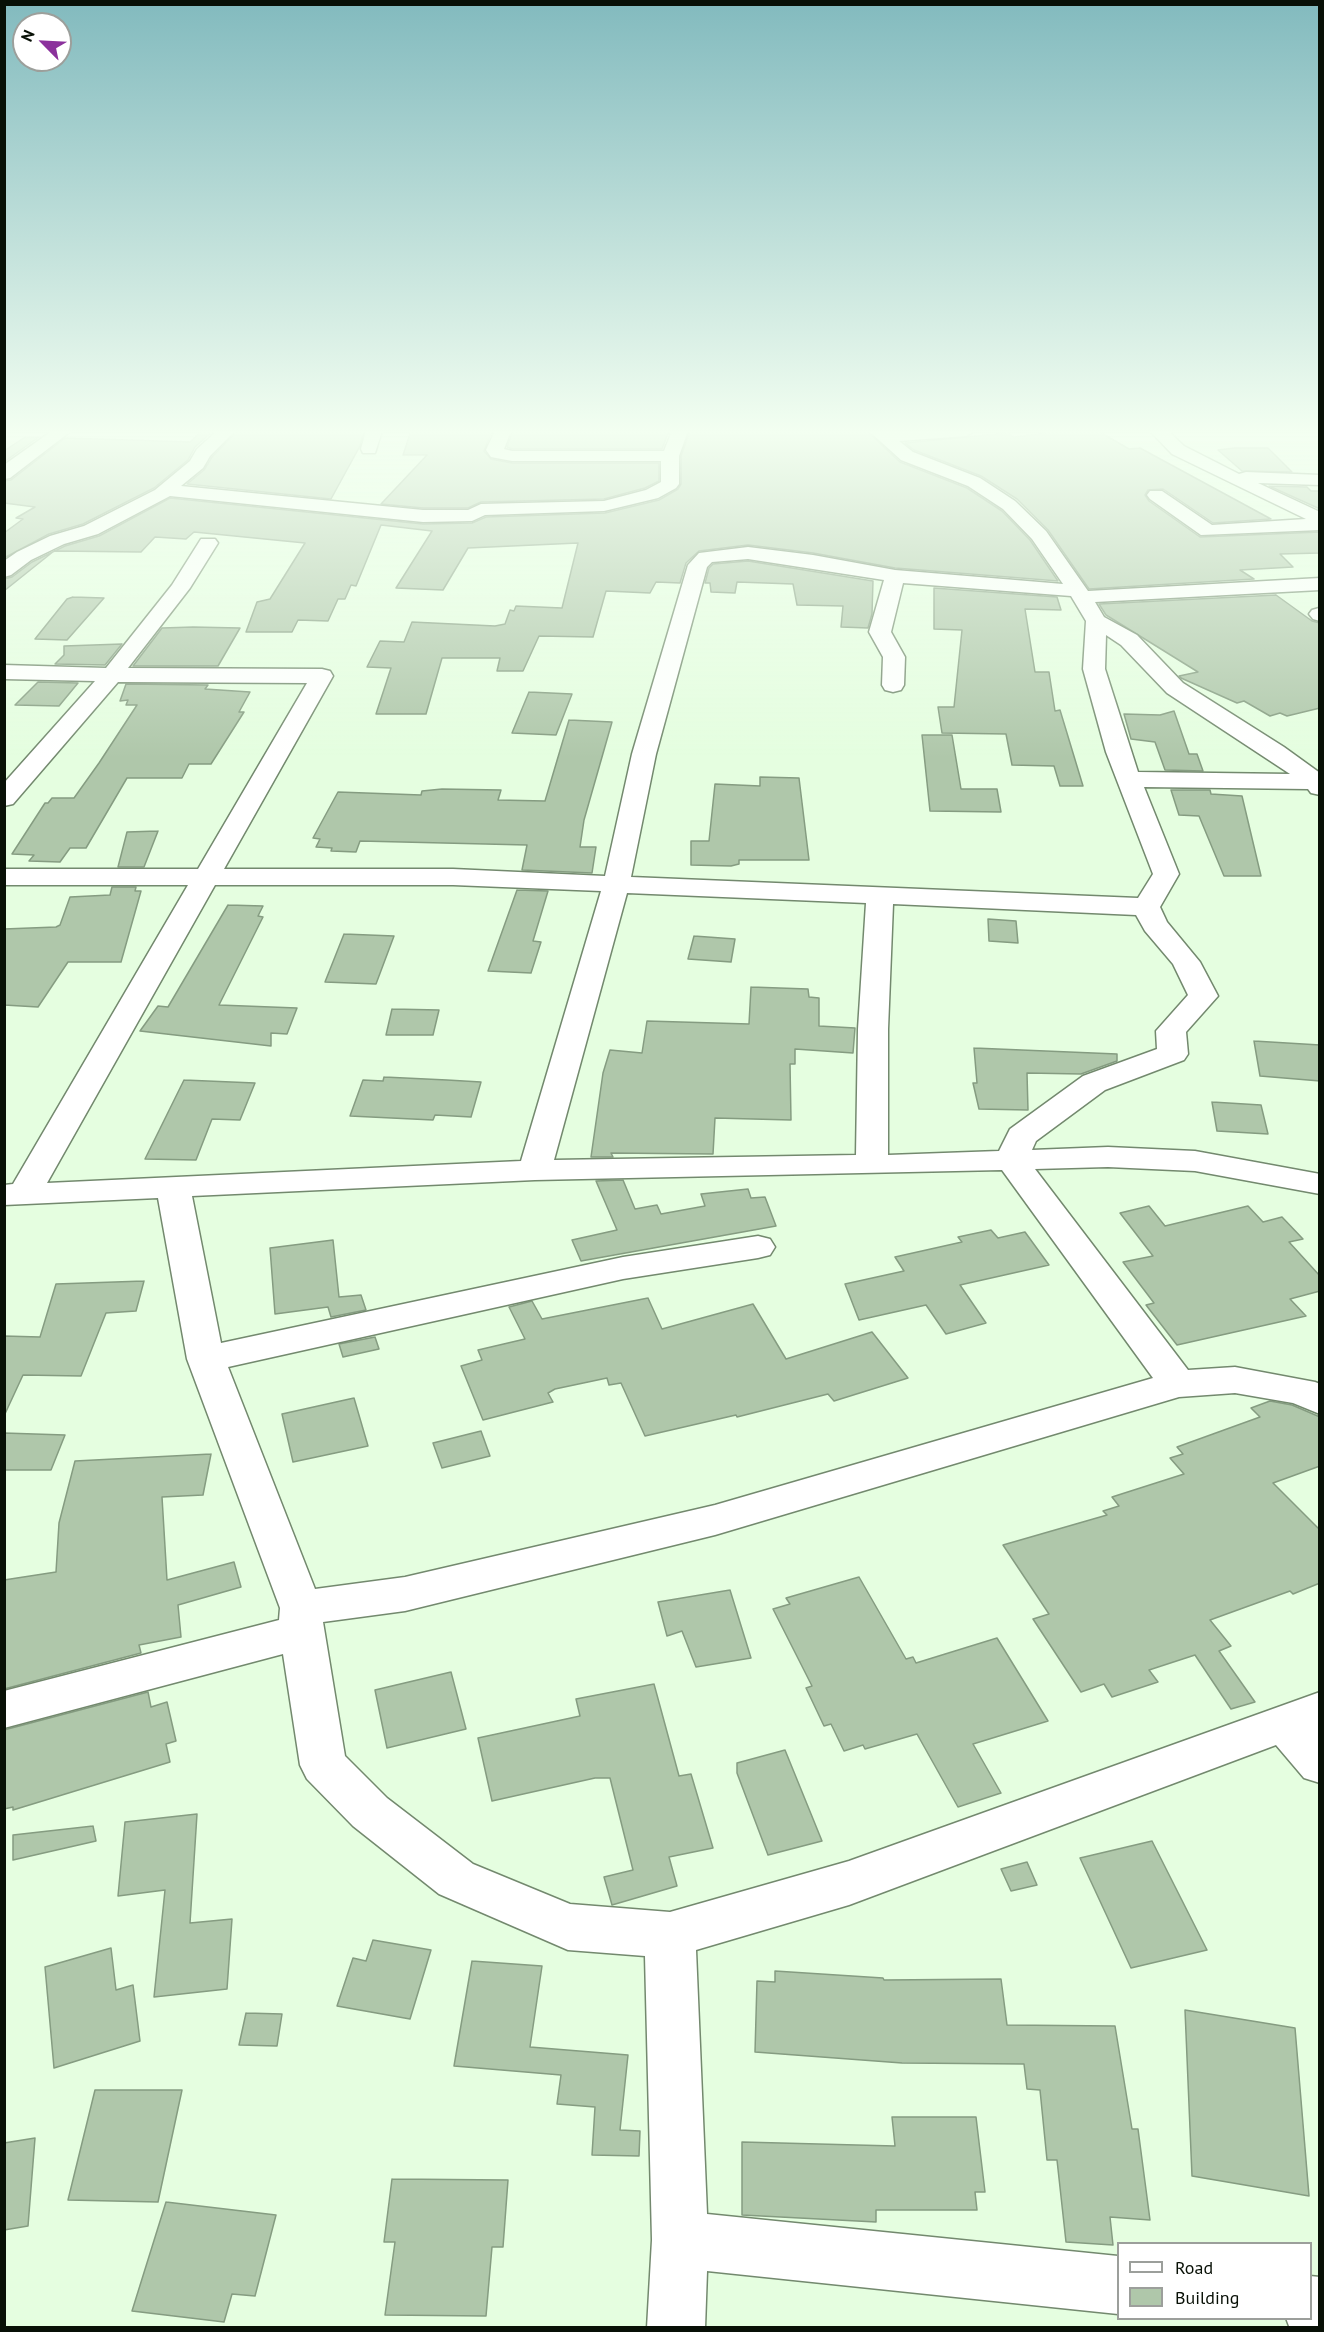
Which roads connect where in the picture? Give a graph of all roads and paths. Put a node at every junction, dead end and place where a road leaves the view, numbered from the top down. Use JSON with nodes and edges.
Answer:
{"nodes":[{"id":1,"x":62,"y":540,"type":"edge"},
{"id":2,"x":1042,"y":540,"type":"edge"},
{"id":3,"x":208,"y":543,"type":"dead end"},
{"id":4,"x":4,"y":571,"type":"edge"},
{"id":5,"x":895,"y":576,"type":"junction"},
{"id":6,"x":1320,"y":584,"type":"edge"},
{"id":7,"x":1079,"y":594,"type":"junction"},
{"id":8,"x":1096,"y":621,"type":"junction"},
{"id":9,"x":4,"y":672,"type":"edge"},
{"id":10,"x":112,"y":675,"type":"junction"},
{"id":11,"x":892,"y":685,"type":"dead end"},
{"id":12,"x":1129,"y":779,"type":"junction"},
{"id":13,"x":1318,"y":784,"type":"edge"},
{"id":14,"x":4,"y":799,"type":"edge"},
{"id":15,"x":205,"y":876,"type":"junction"},
{"id":16,"x":4,"y":877,"type":"edge"},
{"id":17,"x":617,"y":882,"type":"junction"},
{"id":18,"x":880,"y":894,"type":"junction"},
{"id":19,"x":1146,"y":907,"type":"junction"},
{"id":20,"x":1012,"y":1161,"type":"junction"},
{"id":21,"x":872,"y":1165,"type":"junction"},
{"id":22,"x":535,"y":1170,"type":"junction"},
{"id":23,"x":1320,"y":1184,"type":"edge"},
{"id":24,"x":174,"y":1186,"type":"junction"},
{"id":25,"x":14,"y":1195,"type":"edge"},
{"id":26,"x":758,"y":1247,"type":"dead end"},
{"id":27,"x":206,"y":1359,"type":"junction"},
{"id":28,"x":1178,"y":1384,"type":"junction"},
{"id":29,"x":1320,"y":1401,"type":"edge"},
{"id":30,"x":301,"y":1620,"type":"junction"},
{"id":31,"x":4,"y":1710,"type":"edge"},
{"id":32,"x":1302,"y":1716,"type":"edge"},
{"id":33,"x":1320,"y":1764,"type":"edge"},
{"id":34,"x":670,"y":1935,"type":"junction"},
{"id":35,"x":680,"y":2240,"type":"junction"},
{"id":36,"x":1117,"y":2285,"type":"edge"},
{"id":37,"x":676,"y":2328,"type":"edge"}],
"edges":[{"from":1,"to":4,"type":"street"},
{"from":2,"to":7,"type":"street"},
{"from":3,"to":10,"type":"street"},
{"from":5,"to":7,"type":"street"},
{"from":5,"to":11,"type":"street"},
{"from":5,"to":17,"type":"street"},
{"from":6,"to":7,"type":"street"},
{"from":7,"to":8,"type":"street"},
{"from":8,"to":12,"type":"street"},
{"from":8,"to":13,"type":"street"},
{"from":9,"to":10,"type":"street"},
{"from":10,"to":14,"type":"street"},
{"from":10,"to":15,"type":"street"},
{"from":12,"to":13,"type":"street"},
{"from":12,"to":19,"type":"street"},
{"from":15,"to":16,"type":"street"},
{"from":15,"to":17,"type":"street"},
{"from":15,"to":25,"type":"street"},
{"from":17,"to":18,"type":"street"},
{"from":17,"to":22,"type":"street"},
{"from":18,"to":19,"type":"street"},
{"from":18,"to":21,"type":"street"},
{"from":19,"to":20,"type":"street"},
{"from":20,"to":21,"type":"street"},
{"from":20,"to":23,"type":"street"},
{"from":20,"to":28,"type":"street"},
{"from":21,"to":22,"type":"street"},
{"from":22,"to":24,"type":"street"},
{"from":24,"to":25,"type":"street"},
{"from":24,"to":27,"type":"street"},
{"from":26,"to":27,"type":"street"},
{"from":27,"to":30,"type":"street"},
{"from":28,"to":29,"type":"street"},
{"from":28,"to":30,"type":"street"},
{"from":30,"to":31,"type":"street"},
{"from":30,"to":34,"type":"street"},
{"from":32,"to":33,"type":"street"},
{"from":32,"to":34,"type":"street"},
{"from":34,"to":35,"type":"street"},
{"from":35,"to":36,"type":"street"},
{"from":35,"to":37,"type":"street"}]}
